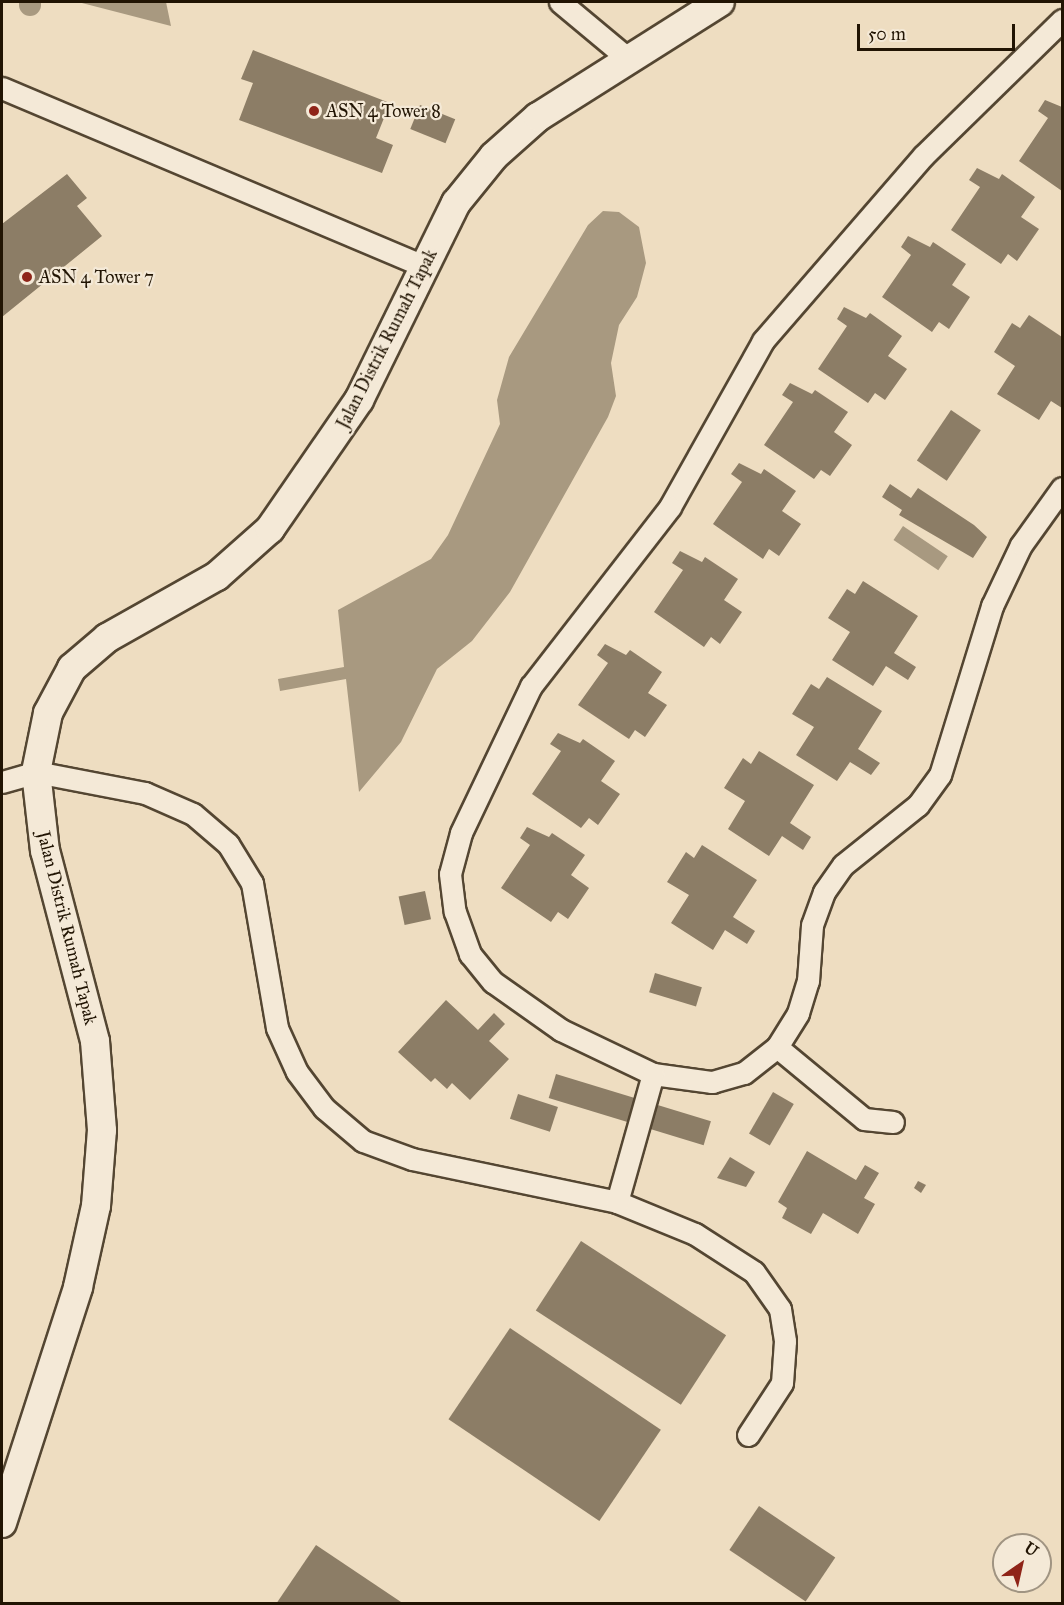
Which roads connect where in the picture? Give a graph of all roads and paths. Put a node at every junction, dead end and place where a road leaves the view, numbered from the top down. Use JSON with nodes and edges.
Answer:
{"nodes":[{"id":1,"x":560,"y":2,"type":"edge"},
{"id":2,"x":720,"y":2,"type":"edge"},
{"id":3,"x":1062,"y":20,"type":"edge"},
{"id":4,"x":626,"y":57,"type":"junction"},
{"id":5,"x":2,"y":88,"type":"edge"},
{"id":6,"x":425,"y":267,"type":"junction"},
{"id":7,"x":1062,"y":488,"type":"edge"},
{"id":8,"x":36,"y":772,"type":"junction"},
{"id":9,"x":2,"y":782,"type":"edge"},
{"id":10,"x":777,"y":1047,"type":"junction"},
{"id":11,"x":653,"y":1074,"type":"junction"},
{"id":12,"x":893,"y":1122,"type":"dead end"},
{"id":13,"x":617,"y":1202,"type":"junction"},
{"id":14,"x":748,"y":1435,"type":"dead end"},
{"id":15,"x":2,"y":1523,"type":"edge"}],
"edges":[{"from":1,"to":4,"type":"street"},
{"from":2,"to":4,"type":"street","name":"Jalan Distrik Rumah Tapak"},
{"from":3,"to":11,"type":"street"},
{"from":4,"to":6,"type":"street","name":"Jalan Distrik Rumah Tapak"},
{"from":5,"to":6,"type":"street"},
{"from":6,"to":8,"type":"street","name":"Jalan Distrik Rumah Tapak"},
{"from":7,"to":10,"type":"street"},
{"from":8,"to":9,"type":"street"},
{"from":8,"to":13,"type":"street"},
{"from":8,"to":15,"type":"street","name":"Jalan Distrik Rumah Tapak"},
{"from":10,"to":11,"type":"street"},
{"from":10,"to":12,"type":"street"},
{"from":11,"to":13,"type":"street"},
{"from":13,"to":14,"type":"street"}]}
